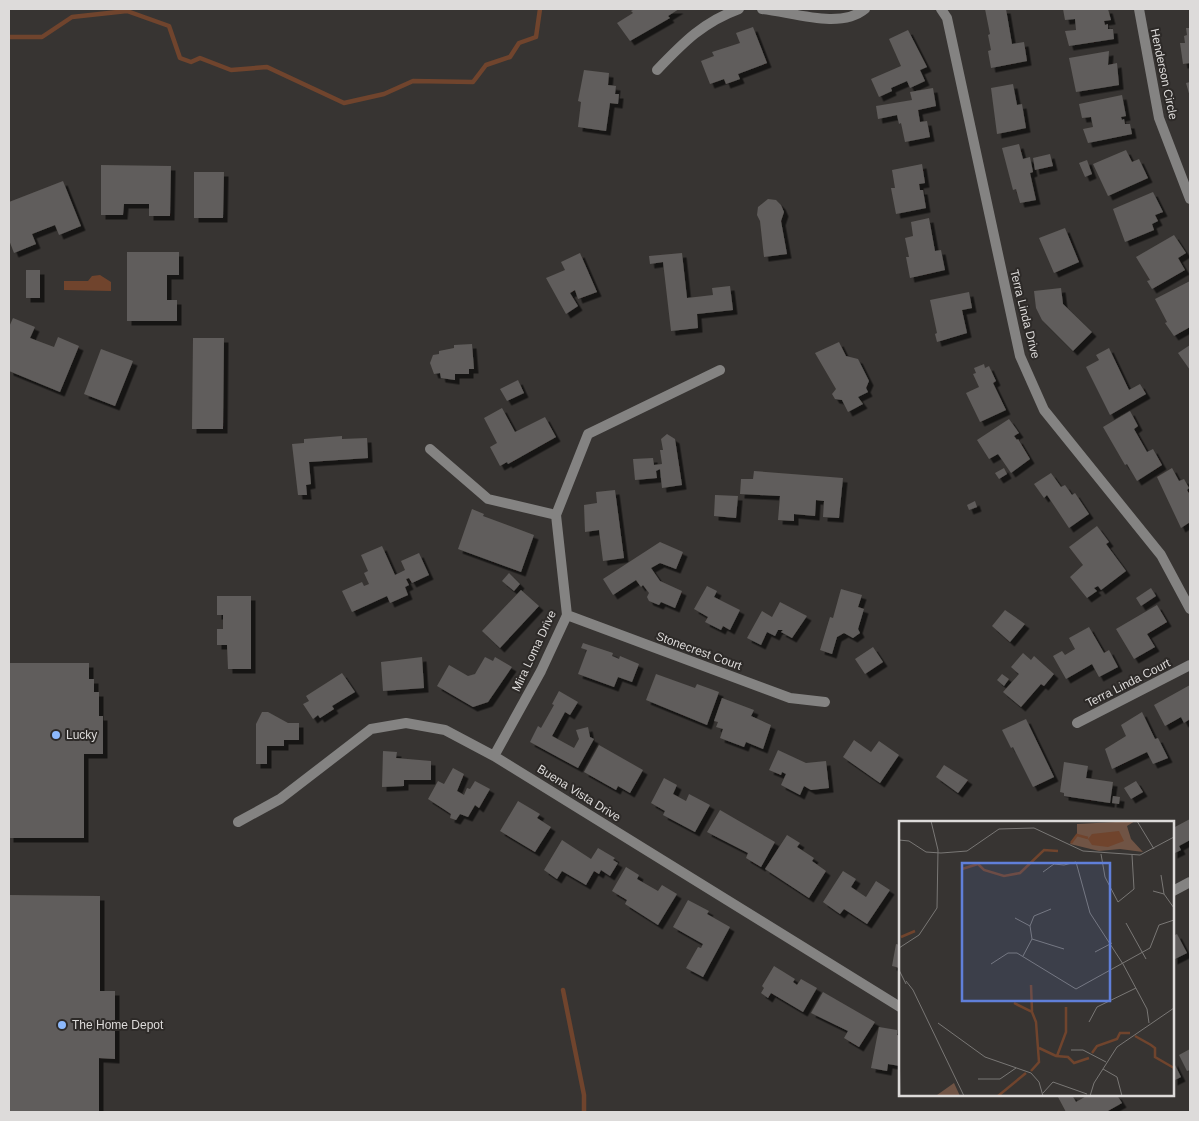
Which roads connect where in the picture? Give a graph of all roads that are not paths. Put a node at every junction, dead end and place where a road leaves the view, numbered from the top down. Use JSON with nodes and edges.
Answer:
{"nodes":[{"id":1,"x":739,"y":9,"type":"edge"},
{"id":2,"x":762,"y":9,"type":"edge"},
{"id":3,"x":865,"y":9,"type":"edge"},
{"id":4,"x":941,"y":9,"type":"edge"},
{"id":5,"x":1139,"y":9,"type":"edge"},
{"id":6,"x":657,"y":70,"type":"dead end"},
{"id":7,"x":1190,"y":199,"type":"edge"},
{"id":8,"x":720,"y":370,"type":"dead end"},
{"id":9,"x":430,"y":449,"type":"dead end"},
{"id":10,"x":556,"y":515,"type":"junction"},
{"id":11,"x":1190,"y":609,"type":"edge"},
{"id":12,"x":566,"y":614,"type":"junction"},
{"id":13,"x":1190,"y":665,"type":"edge"},
{"id":14,"x":825,"y":702,"type":"dead end"},
{"id":15,"x":1077,"y":723,"type":"dead end"},
{"id":16,"x":494,"y":756,"type":"junction"},
{"id":17,"x":238,"y":822,"type":"dead end"},
{"id":18,"x":1190,"y":882,"type":"edge"},
{"id":19,"x":1174,"y":890,"type":"edge"},
{"id":20,"x":899,"y":1006,"type":"edge"}],
"edges":[{"from":1,"to":6,"type":"street"},
{"from":2,"to":3,"type":"street"},
{"from":4,"to":11,"type":"street","name":"Terra Linda Drive"},
{"from":5,"to":7,"type":"street","name":"Henderson Circle"},
{"from":8,"to":10,"type":"street","name":"Mira Loma Drive"},
{"from":9,"to":10,"type":"street"},
{"from":10,"to":12,"type":"street","name":"Mira Loma Drive"},
{"from":12,"to":14,"type":"street","name":"Stonecrest Court"},
{"from":12,"to":16,"type":"street","name":"Mira Loma Drive"},
{"from":13,"to":15,"type":"street","name":"Terra Linda Court"},
{"from":16,"to":17,"type":"street","name":"Buena Vista Drive"},
{"from":16,"to":20,"type":"street","name":"Buena Vista Drive"},
{"from":18,"to":19,"type":"street"}]}
